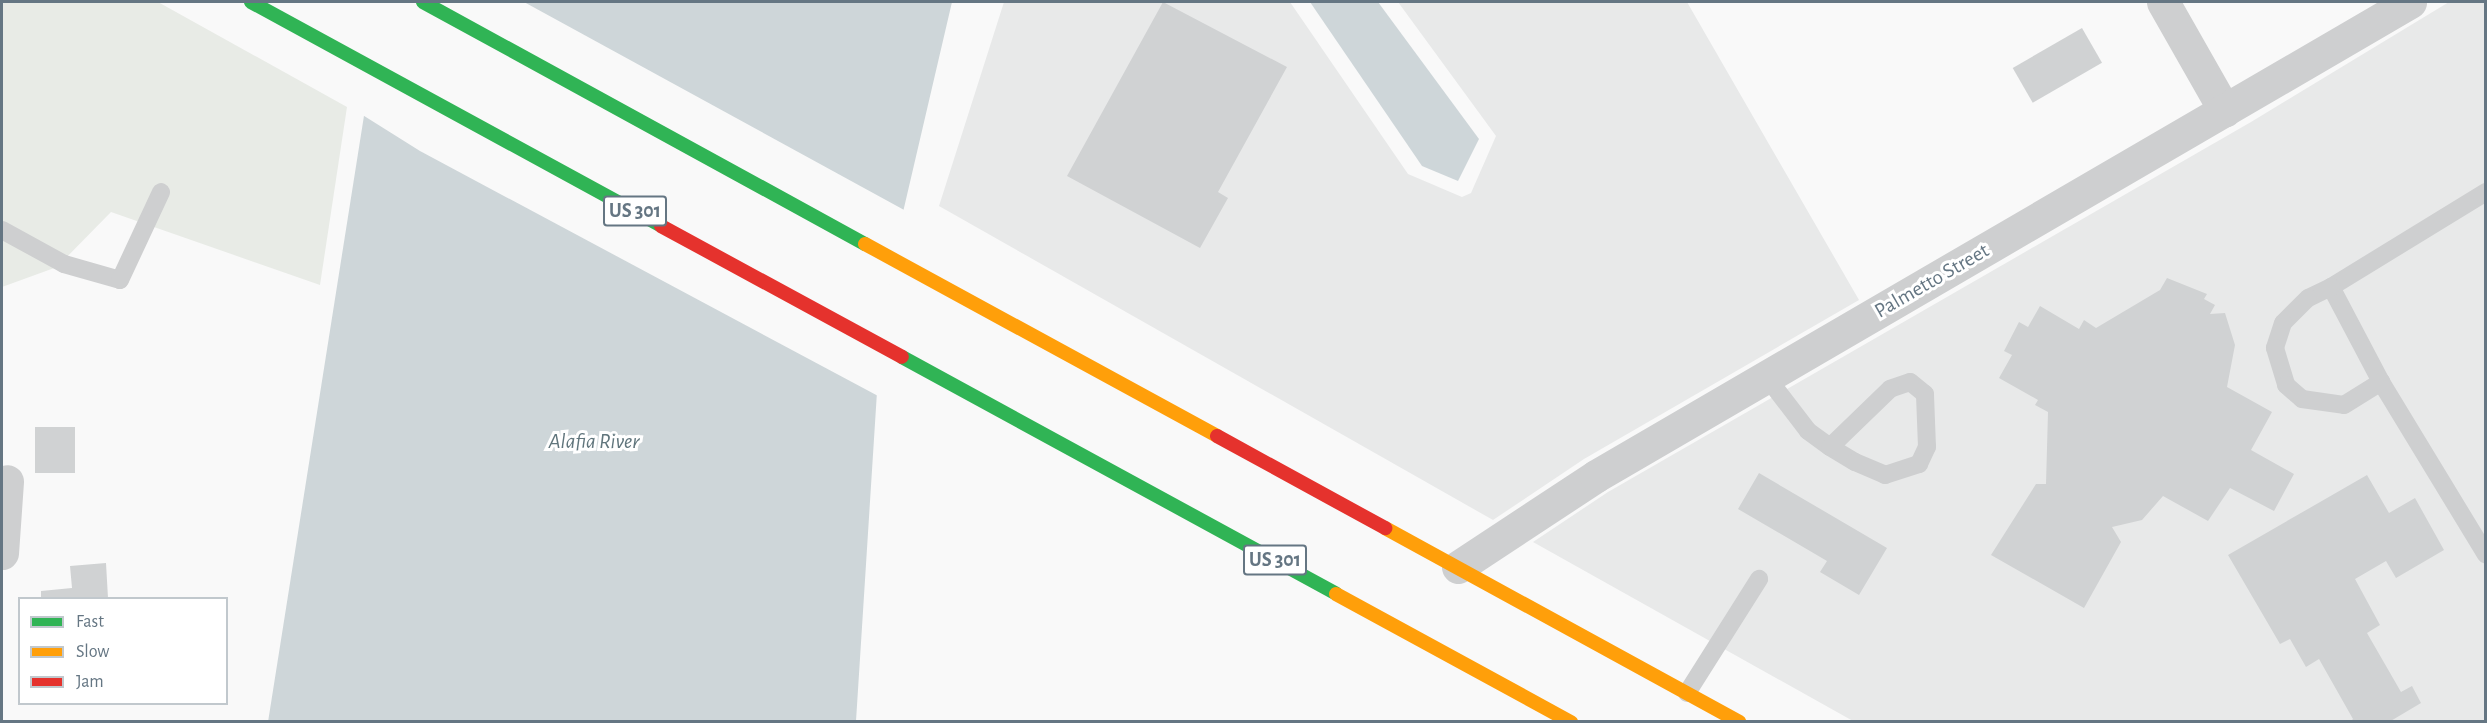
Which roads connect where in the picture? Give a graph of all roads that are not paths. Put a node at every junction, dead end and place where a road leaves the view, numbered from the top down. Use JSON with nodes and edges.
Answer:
{"nodes":[{"id":1,"x":251,"y":2,"type":"edge"},
{"id":2,"x":423,"y":2,"type":"edge"},
{"id":3,"x":2163,"y":2,"type":"edge"},
{"id":4,"x":2410,"y":2,"type":"edge"},
{"id":5,"x":2225,"y":111,"type":"junction"},
{"id":6,"x":161,"y":192,"type":"dead end"},
{"id":7,"x":2486,"y":192,"type":"edge"},
{"id":8,"x":2,"y":230,"type":"edge"},
{"id":9,"x":2331,"y":287,"type":"junction"},
{"id":10,"x":1766,"y":376,"type":"junction"},
{"id":11,"x":2381,"y":382,"type":"junction"},
{"id":12,"x":1830,"y":447,"type":"junction"},
{"id":13,"x":7,"y":481,"type":"dead end"},
{"id":14,"x":2,"y":553,"type":"edge"},
{"id":15,"x":2486,"y":555,"type":"edge"},
{"id":16,"x":1458,"y":567,"type":"junction"},
{"id":17,"x":1759,"y":579,"type":"dead end"},
{"id":18,"x":1687,"y":693,"type":"junction"},
{"id":19,"x":1571,"y":722,"type":"edge"},
{"id":20,"x":1739,"y":722,"type":"edge"}],
"edges":[{"from":1,"to":19,"type":"main road","number":"US 301"},
{"from":2,"to":16,"type":"main road"},
{"from":3,"to":5,"type":"street"},
{"from":4,"to":5,"type":"street","name":"Palmetto Street"},
{"from":5,"to":10,"type":"street","name":"Palmetto Street"},
{"from":6,"to":8,"type":"lane"},
{"from":7,"to":9,"type":"lane"},
{"from":9,"to":11,"type":"lane"},
{"from":9,"to":11,"type":"lane"},
{"from":10,"to":12,"type":"lane"},
{"from":10,"to":16,"type":"street","name":"Palmetto Street"},
{"from":11,"to":15,"type":"lane"},
{"from":12,"to":12,"type":"lane"},
{"from":13,"to":14,"type":"street"},
{"from":16,"to":18,"type":"main road"},
{"from":17,"to":18,"type":"lane"},
{"from":18,"to":20,"type":"main road"}]}
